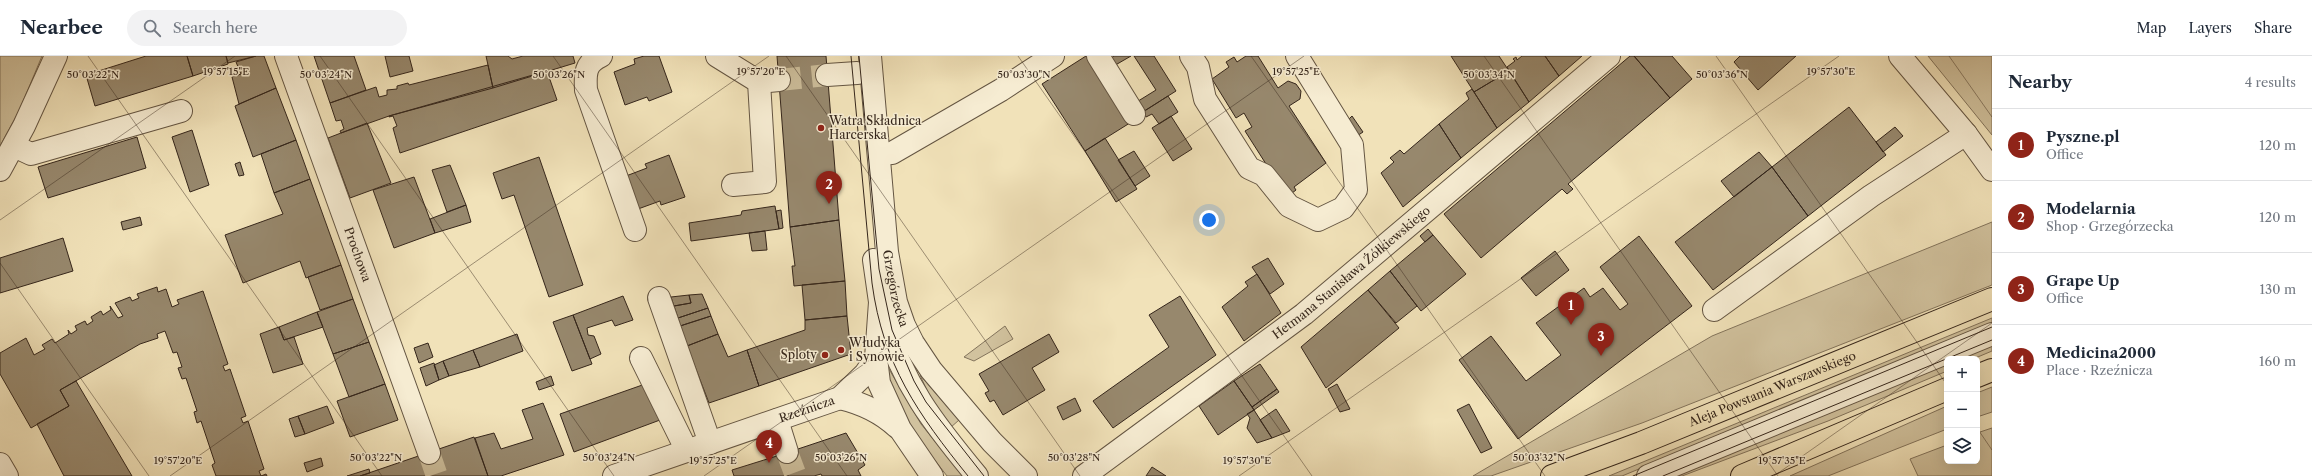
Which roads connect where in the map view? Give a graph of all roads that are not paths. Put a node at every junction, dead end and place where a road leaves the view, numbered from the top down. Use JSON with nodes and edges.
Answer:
{"nodes":[{"id":1,"x":56,"y":56,"type":"edge"},
{"id":2,"x":286,"y":56,"type":"edge"},
{"id":3,"x":601,"y":56,"type":"edge"},
{"id":4,"x":717,"y":56,"type":"edge"},
{"id":5,"x":1053,"y":56,"type":"edge"},
{"id":6,"x":1098,"y":56,"type":"edge"},
{"id":7,"x":1191,"y":56,"type":"edge"},
{"id":8,"x":1297,"y":56,"type":"edge"},
{"id":9,"x":1609,"y":56,"type":"edge"},
{"id":10,"x":1900,"y":56,"type":"edge"},
{"id":11,"x":861,"y":62,"type":"edge"},
{"id":12,"x":828,"y":75,"type":"tunnel mouth"},
{"id":13,"x":181,"y":111,"type":"dead end"},
{"id":14,"x":1134,"y":114,"type":"dead end"},
{"id":15,"x":1966,"y":134,"type":"junction"},
{"id":16,"x":14,"y":146,"type":"junction"},
{"id":17,"x":879,"y":154,"type":"junction"},
{"id":18,"x":0,"y":170,"type":"edge"},
{"id":19,"x":1992,"y":170,"type":"edge"},
{"id":20,"x":733,"y":185,"type":"dead end"},
{"id":21,"x":635,"y":230,"type":"dead end"},
{"id":22,"x":659,"y":298,"type":"dead end"},
{"id":23,"x":1992,"y":299,"type":"edge"},
{"id":24,"x":880,"y":302,"type":"junction"},
{"id":25,"x":1714,"y":310,"type":"dead end"},
{"id":26,"x":1992,"y":334,"type":"edge"},
{"id":27,"x":640,"y":358,"type":"dead end"},
{"id":28,"x":876,"y":358,"type":"junction"},
{"id":29,"x":1992,"y":370,"type":"edge"},
{"id":30,"x":1980,"y":375,"type":"edge"},
{"id":31,"x":1944,"y":390,"type":"edge"},
{"id":32,"x":840,"y":398,"type":"junction"},
{"id":33,"x":776,"y":420,"type":"junction"},
{"id":34,"x":900,"y":429,"type":"junction"},
{"id":35,"x":710,"y":443,"type":"junction"},
{"id":36,"x":687,"y":451,"type":"junction"},
{"id":37,"x":787,"y":452,"type":"tunnel mouth"},
{"id":38,"x":429,"y":453,"type":"tunnel mouth"},
{"id":39,"x":0,"y":464,"type":"edge"},
{"id":40,"x":6,"y":476,"type":"edge"},
{"id":41,"x":614,"y":476,"type":"edge"},
{"id":42,"x":932,"y":476,"type":"edge"},
{"id":43,"x":976,"y":476,"type":"edge"},
{"id":44,"x":1026,"y":476,"type":"edge"},
{"id":45,"x":1084,"y":476,"type":"edge"},
{"id":46,"x":1552,"y":476,"type":"edge"},
{"id":47,"x":1648,"y":476,"type":"edge"},
{"id":48,"x":1742,"y":476,"type":"edge"}],
"edges":[{"from":1,"to":16,"type":"street"},
{"from":2,"to":38,"type":"street","name":"Prochowa"},
{"from":3,"to":21,"type":"street"},
{"from":4,"to":20,"type":"street"},
{"from":5,"to":17,"type":"street"},
{"from":6,"to":14,"type":"street"},
{"from":7,"to":8,"type":"street"},
{"from":9,"to":45,"type":"street","name":"Hetmana Stanisława Żółkiewskiego"},
{"from":10,"to":15,"type":"street"},
{"from":11,"to":12,"type":"street"},
{"from":11,"to":17,"type":"street","name":"Grzegórzecka"},
{"from":11,"to":24,"type":"street","name":"Grzegórzecka"},
{"from":13,"to":16,"type":"street"},
{"from":15,"to":19,"type":"street"},
{"from":15,"to":25,"type":"street"},
{"from":16,"to":18,"type":"street"},
{"from":17,"to":44,"type":"street","name":"Grzegórzecka"},
{"from":22,"to":35,"type":"street"},
{"from":23,"to":46,"type":"main road","name":"Aleja Powstania Warszawskiego"},
{"from":24,"to":28,"type":"street","name":"Grzegórzecka"},
{"from":24,"to":43,"type":"street"},
{"from":26,"to":47,"type":"street"},
{"from":27,"to":36,"type":"street"},
{"from":28,"to":32,"type":"street","name":"Rzeźnicza"},
{"from":28,"to":34,"type":"street","name":"Grzegórzecka"},
{"from":29,"to":30,"type":"main road"},
{"from":31,"to":48,"type":"main road"},
{"from":32,"to":33,"type":"street","name":"Rzeźnicza"},
{"from":32,"to":34,"type":"street","name":"Rzeźnicza"},
{"from":33,"to":35,"type":"street","name":"Rzeźnicza"},
{"from":33,"to":37,"type":"street"},
{"from":34,"to":42,"type":"street","name":"Grzegórzecka"},
{"from":35,"to":36,"type":"street","name":"Rzeźnicza"},
{"from":36,"to":41,"type":"street","name":"Rzeźnicza"},
{"from":39,"to":40,"type":"street"}]}
